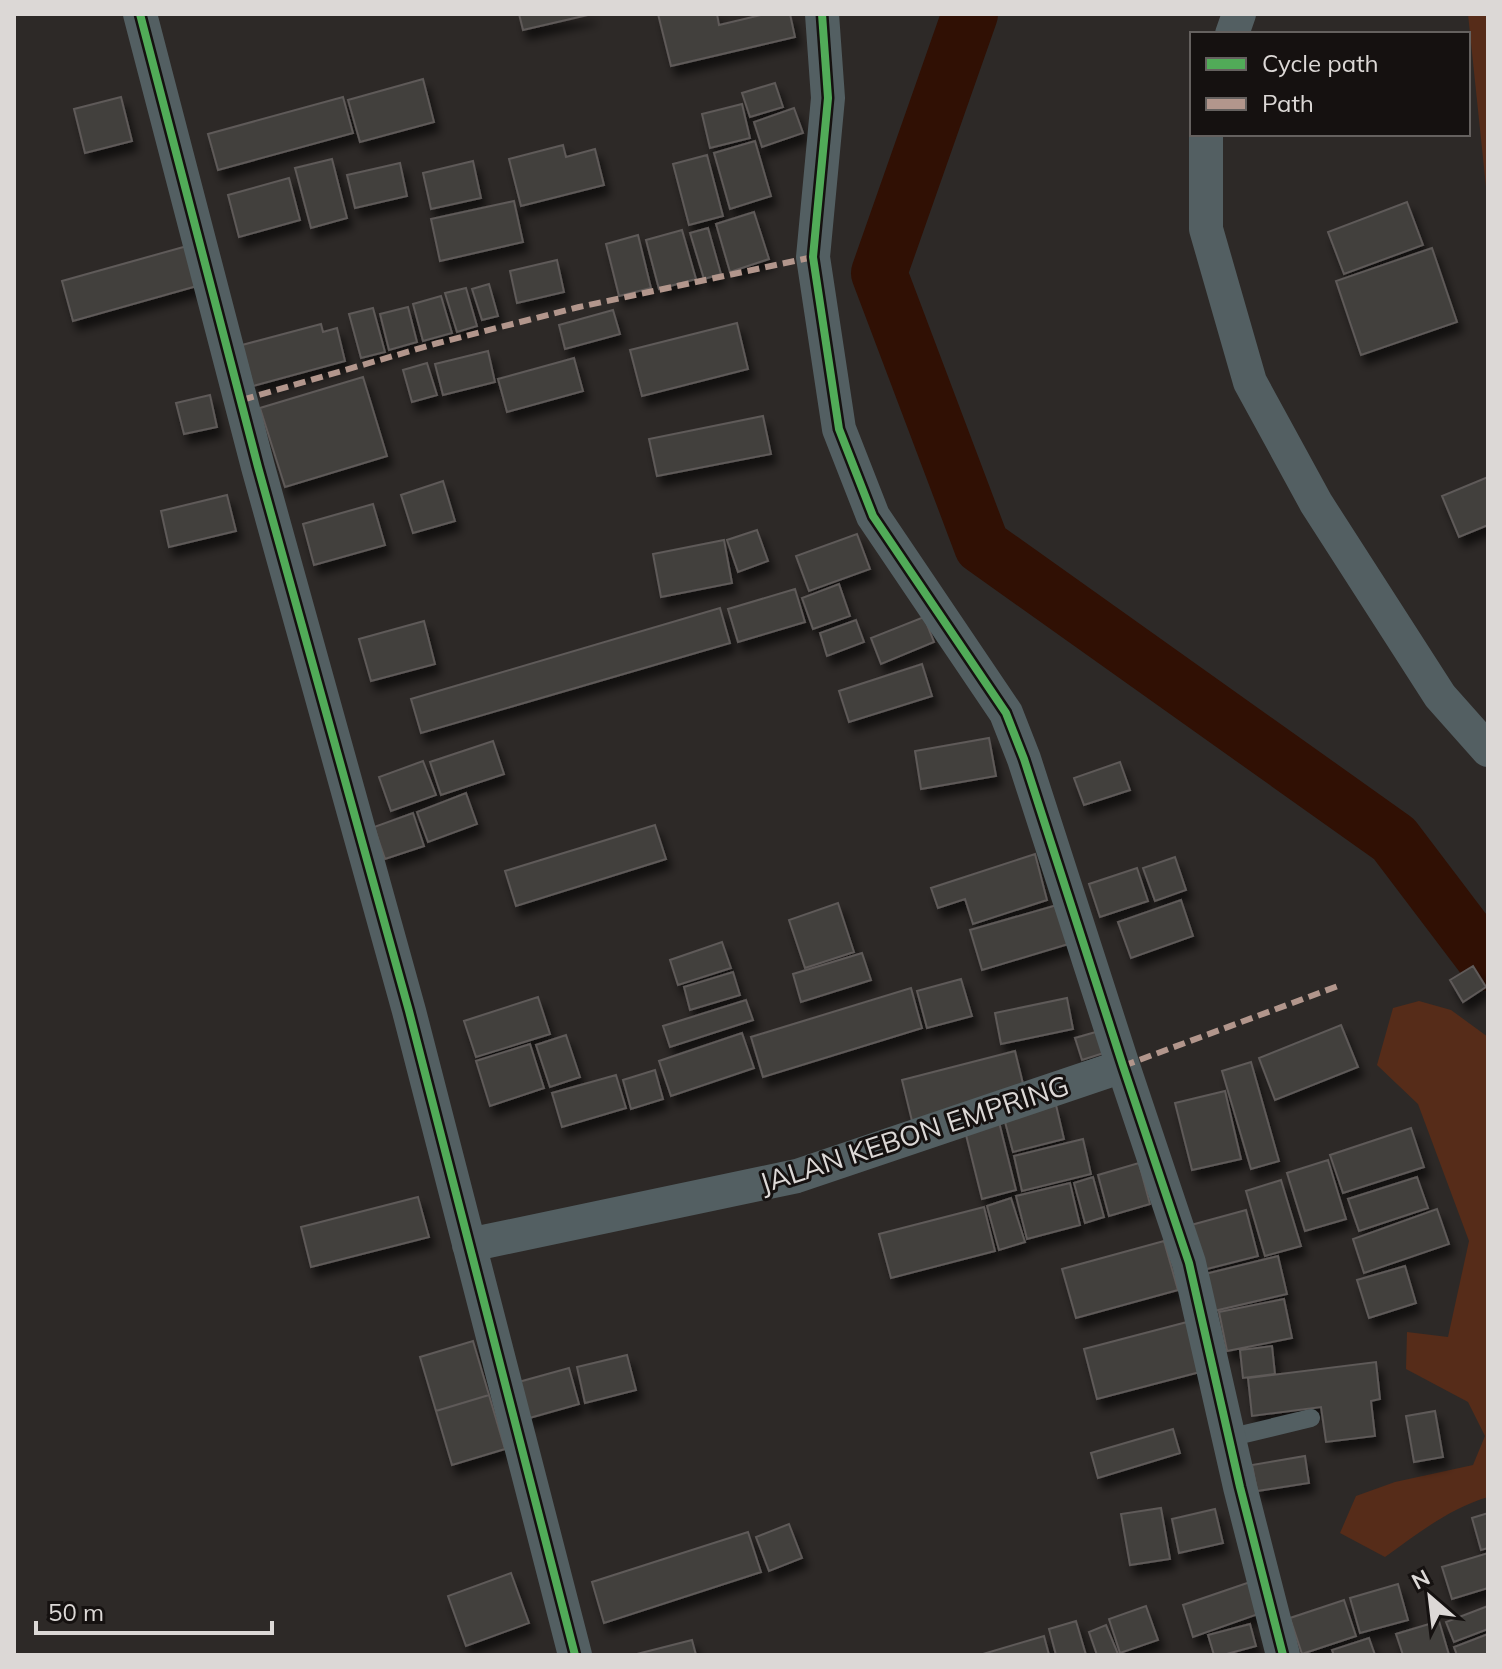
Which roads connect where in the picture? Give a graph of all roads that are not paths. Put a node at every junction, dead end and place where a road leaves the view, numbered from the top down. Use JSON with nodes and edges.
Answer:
{"nodes":[{"id":1,"x":140,"y":14,"type":"edge"},
{"id":2,"x":822,"y":14,"type":"edge"},
{"id":3,"x":1206,"y":136,"type":"edge"},
{"id":4,"x":1488,"y":750,"type":"edge"},
{"id":5,"x":1123,"y":1066,"type":"junction"},
{"id":6,"x":469,"y":1245,"type":"junction"},
{"id":7,"x":1311,"y":1418,"type":"dead end"},
{"id":8,"x":1228,"y":1438,"type":"junction"},
{"id":9,"x":575,"y":1655,"type":"edge"},
{"id":10,"x":1283,"y":1655,"type":"edge"}],
"edges":[{"from":1,"to":6,"type":"street"},
{"from":2,"to":5,"type":"street"},
{"from":3,"to":4,"type":"street"},
{"from":5,"to":6,"type":"street","name":"JALAN KEBON EMPRING"},
{"from":5,"to":8,"type":"street"},
{"from":6,"to":9,"type":"street"},
{"from":7,"to":8,"type":"lane"},
{"from":8,"to":10,"type":"street"}]}
